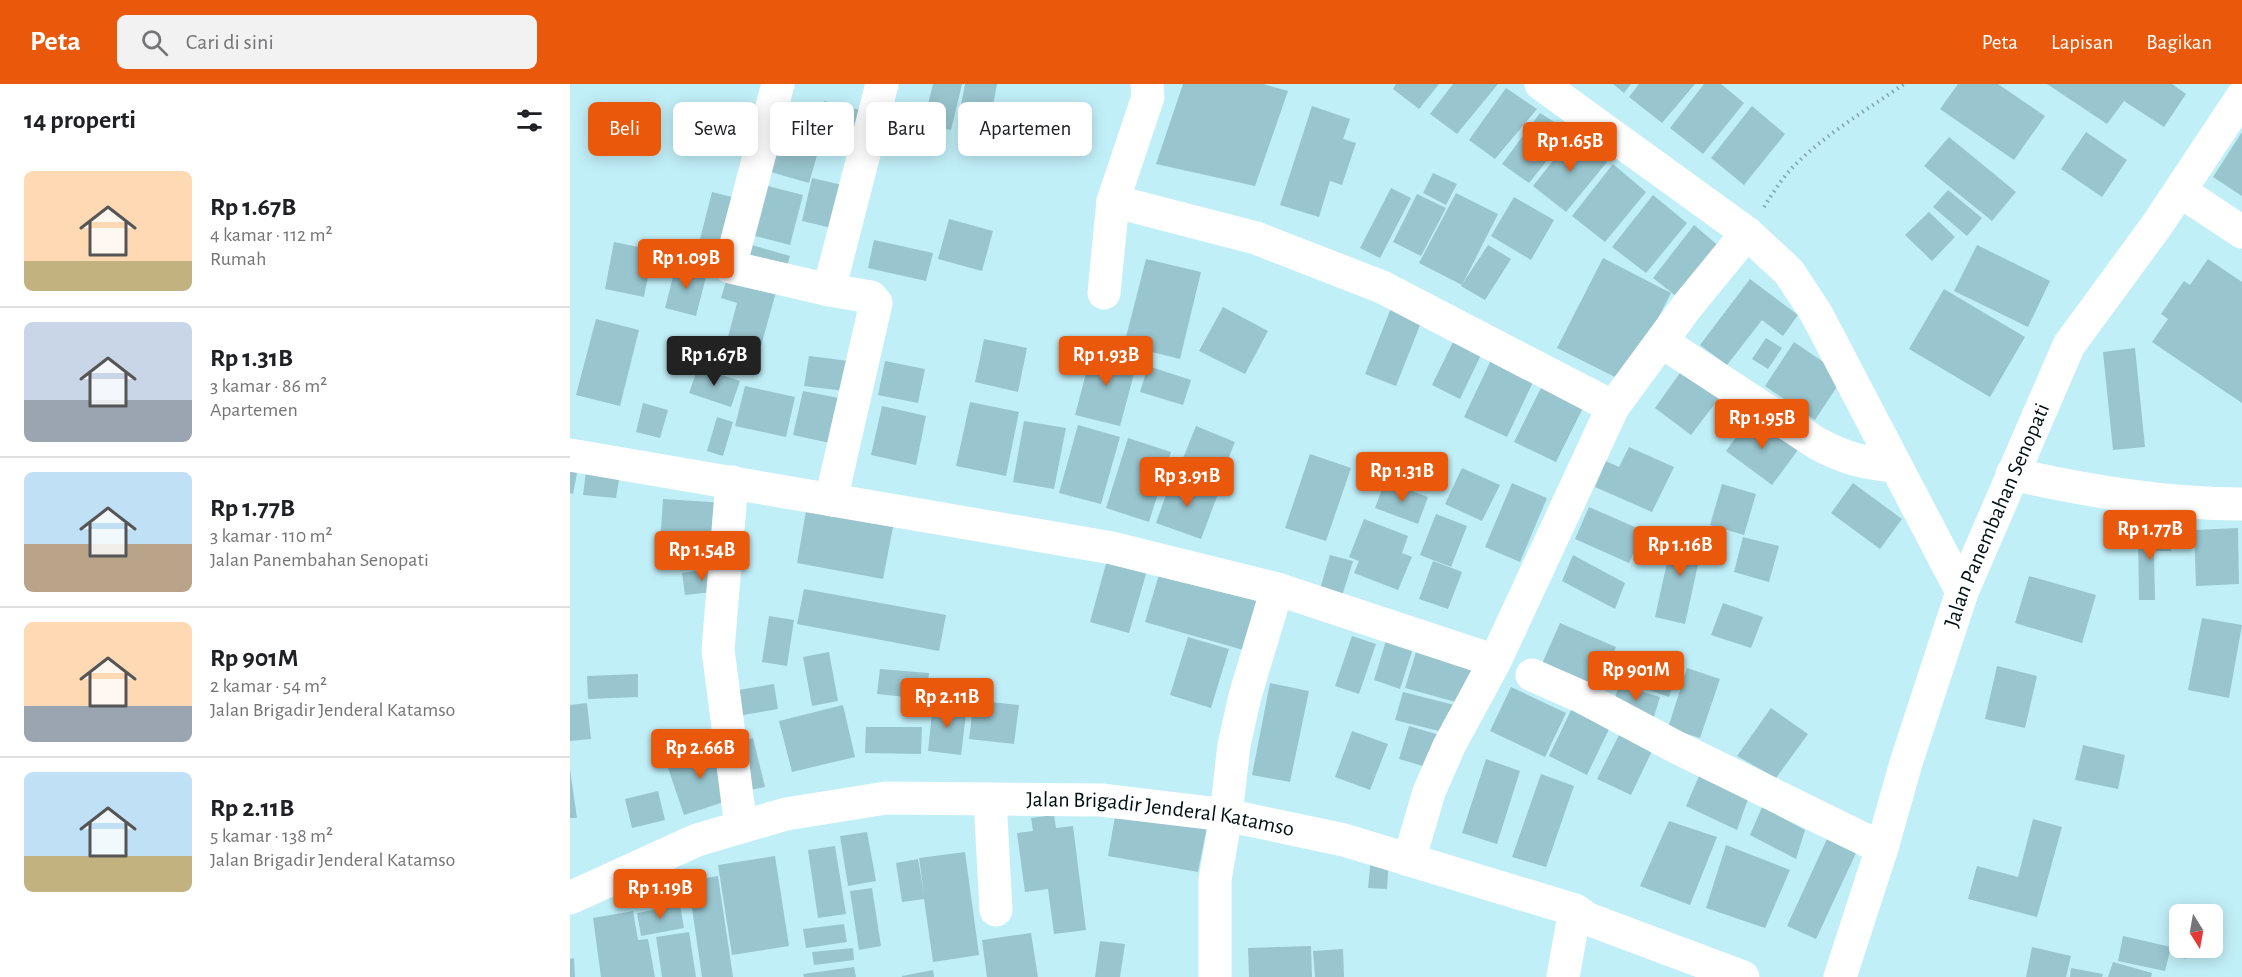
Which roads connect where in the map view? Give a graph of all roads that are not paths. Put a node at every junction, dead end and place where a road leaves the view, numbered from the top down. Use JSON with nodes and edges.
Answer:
{"nodes":[{"id":1,"x":778,"y":84,"type":"edge"},
{"id":2,"x":882,"y":84,"type":"edge"},
{"id":3,"x":1147,"y":84,"type":"edge"},
{"id":4,"x":1541,"y":84,"type":"edge"},
{"id":5,"x":2242,"y":97,"type":"edge"},
{"id":6,"x":2180,"y":191,"type":"junction"},
{"id":7,"x":1113,"y":201,"type":"junction"},
{"id":8,"x":2242,"y":232,"type":"edge"},
{"id":9,"x":1747,"y":233,"type":"junction"},
{"id":10,"x":830,"y":290,"type":"junction"},
{"id":11,"x":1104,"y":293,"type":"dead end"},
{"id":12,"x":1662,"y":342,"type":"junction"},
{"id":13,"x":1613,"y":407,"type":"junction"},
{"id":14,"x":570,"y":454,"type":"edge"},
{"id":15,"x":1896,"y":466,"type":"junction"},
{"id":16,"x":2012,"y":474,"type":"junction"},
{"id":17,"x":732,"y":482,"type":"junction"},
{"id":18,"x":831,"y":500,"type":"junction"},
{"id":19,"x":2242,"y":504,"type":"edge"},
{"id":20,"x":1277,"y":589,"type":"junction"},
{"id":21,"x":1962,"y":592,"type":"junction"},
{"id":22,"x":1495,"y":661,"type":"junction"},
{"id":23,"x":1532,"y":675,"type":"dead end"},
{"id":24,"x":990,"y":799,"type":"junction"},
{"id":25,"x":1226,"y":815,"type":"junction"},
{"id":26,"x":741,"y":827,"type":"junction"},
{"id":27,"x":1882,"y":848,"type":"junction"},
{"id":28,"x":1409,"y":860,"type":"junction"},
{"id":29,"x":570,"y":898,"type":"edge"},
{"id":30,"x":996,"y":910,"type":"dead end"},
{"id":31,"x":1575,"y":910,"type":"junction"},
{"id":32,"x":1215,"y":977,"type":"edge"},
{"id":33,"x":1563,"y":977,"type":"edge"},
{"id":34,"x":1743,"y":977,"type":"edge"},
{"id":35,"x":1840,"y":977,"type":"edge"}],
"edges":[{"from":1,"to":10,"type":"street"},
{"from":2,"to":10,"type":"street"},
{"from":3,"to":7,"type":"street"},
{"from":4,"to":9,"type":"street"},
{"from":5,"to":6,"type":"street","name":"Jalan Panembahan Senopati"},
{"from":6,"to":8,"type":"street"},
{"from":6,"to":16,"type":"street","name":"Jalan Panembahan Senopati"},
{"from":7,"to":11,"type":"street"},
{"from":7,"to":13,"type":"street"},
{"from":9,"to":12,"type":"street"},
{"from":9,"to":15,"type":"street"},
{"from":10,"to":18,"type":"street"},
{"from":12,"to":13,"type":"street"},
{"from":12,"to":15,"type":"street"},
{"from":13,"to":22,"type":"street"},
{"from":14,"to":17,"type":"street"},
{"from":15,"to":21,"type":"street"},
{"from":16,"to":19,"type":"street"},
{"from":16,"to":21,"type":"street","name":"Jalan Panembahan Senopati"},
{"from":17,"to":18,"type":"street"},
{"from":17,"to":26,"type":"street"},
{"from":18,"to":20,"type":"street"},
{"from":20,"to":22,"type":"street"},
{"from":20,"to":25,"type":"street"},
{"from":21,"to":27,"type":"street","name":"Jalan Panembahan Senopati"},
{"from":22,"to":28,"type":"street"},
{"from":23,"to":27,"type":"street"},
{"from":24,"to":25,"type":"street","name":"Jalan Brigadir Jenderal Katamso"},
{"from":24,"to":26,"type":"street","name":"Jalan Brigadir Jenderal Katamso"},
{"from":24,"to":30,"type":"street"},
{"from":25,"to":28,"type":"street","name":"Jalan Brigadir Jenderal Katamso"},
{"from":25,"to":32,"type":"street"},
{"from":26,"to":29,"type":"street","name":"Jalan Brigadir Jenderal Katamso"},
{"from":27,"to":35,"type":"street","name":"Jalan Panembahan Senopati"},
{"from":28,"to":31,"type":"street","name":"Jalan Brigadir Jenderal Katamso"},
{"from":31,"to":33,"type":"street"},
{"from":31,"to":34,"type":"street","name":"Jalan Brigadir Jenderal Katamso"}]}
